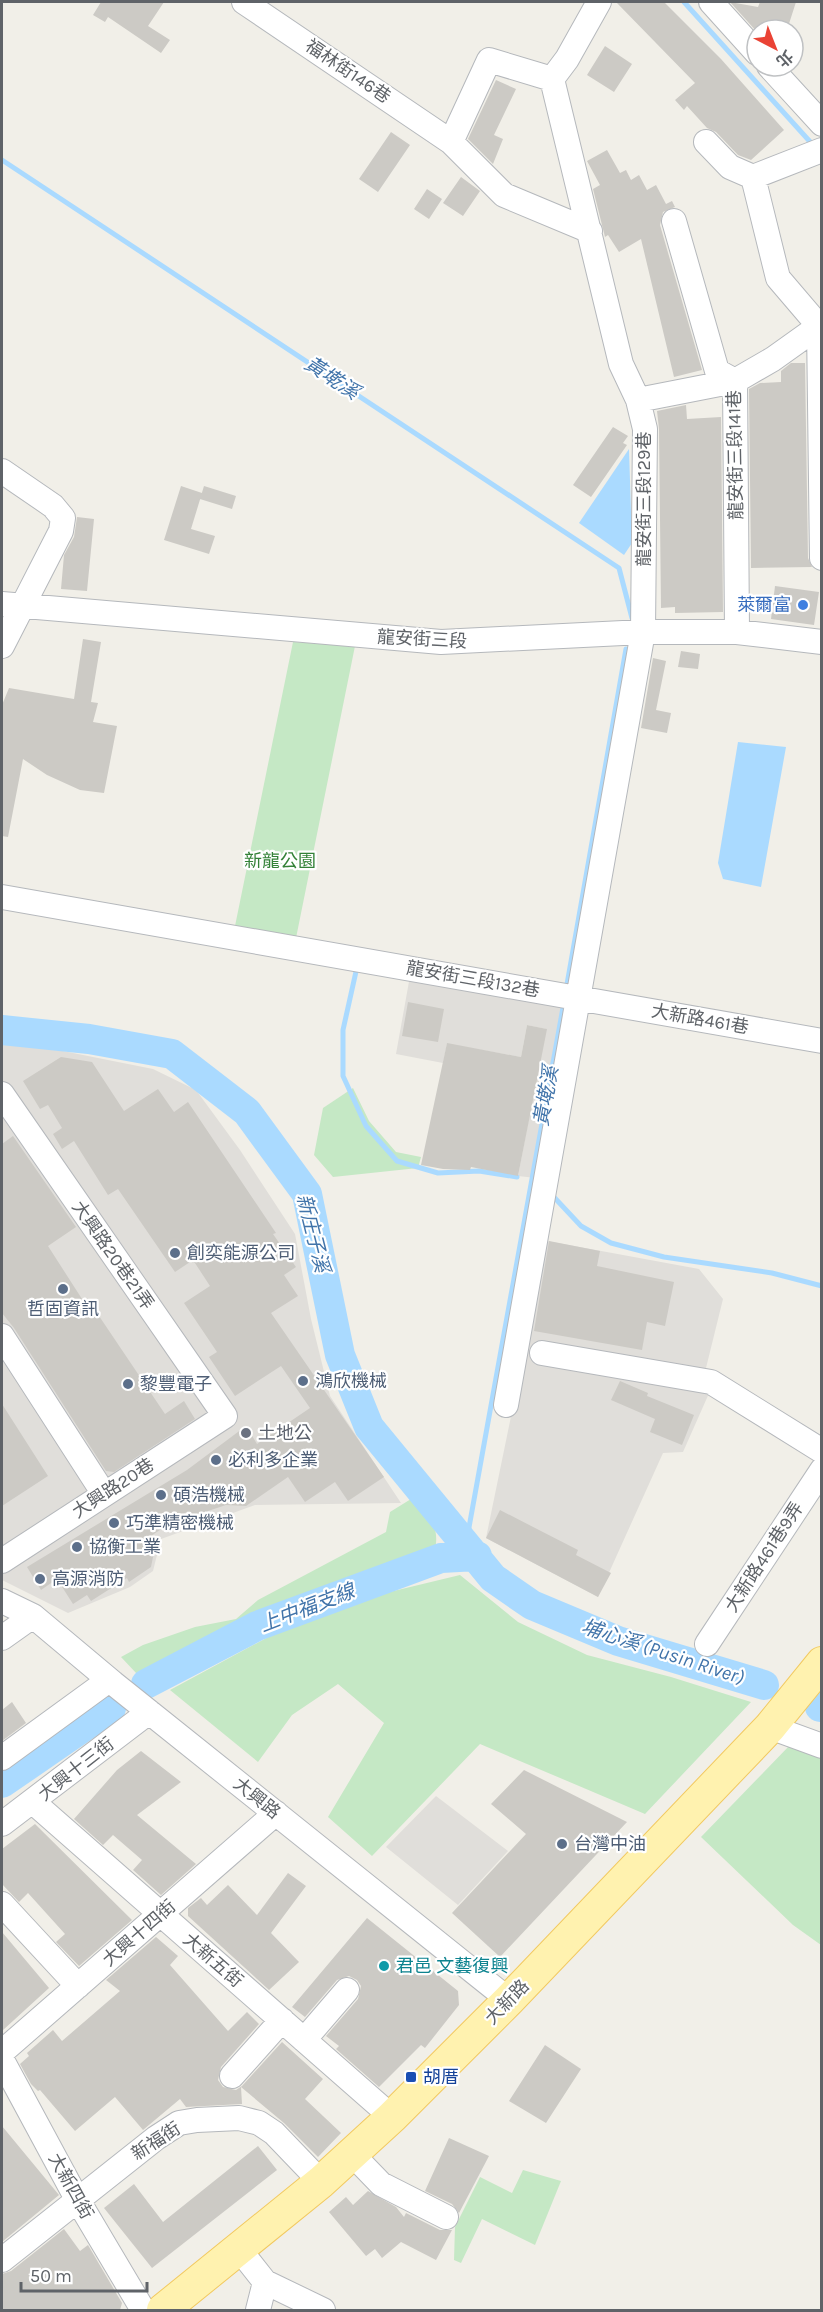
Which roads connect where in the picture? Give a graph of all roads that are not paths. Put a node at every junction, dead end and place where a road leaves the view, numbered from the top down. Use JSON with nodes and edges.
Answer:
{"nodes":[{"id":1,"x":244,"y":2,"type":"edge"},
{"id":2,"x":599,"y":2,"type":"edge"},
{"id":3,"x":711,"y":2,"type":"edge"},
{"id":4,"x":745,"y":40,"type":"edge"},
{"id":5,"x":780,"y":78,"type":"edge"},
{"id":6,"x":552,"y":80,"type":"junction"},
{"id":7,"x":822,"y":124,"type":"edge"},
{"id":8,"x":451,"y":142,"type":"junction"},
{"id":9,"x":706,"y":142,"type":"dead end"},
{"id":10,"x":812,"y":153,"type":"edge"},
{"id":11,"x":753,"y":177,"type":"junction"},
{"id":12,"x":675,"y":221,"type":"dead end"},
{"id":13,"x":590,"y":231,"type":"junction"},
{"id":14,"x":820,"y":325,"type":"edge"},
{"id":15,"x":735,"y":381,"type":"junction"},
{"id":16,"x":638,"y":400,"type":"junction"},
{"id":17,"x":2,"y":471,"type":"edge"},
{"id":18,"x":822,"y":558,"type":"edge"},
{"id":19,"x":13,"y":605,"type":"edge"},
{"id":20,"x":643,"y":632,"type":"junction"},
{"id":21,"x":737,"y":632,"type":"junction"},
{"id":22,"x":821,"y":636,"type":"edge"},
{"id":23,"x":2,"y":646,"type":"edge"},
{"id":24,"x":2,"y":897,"type":"edge"},
{"id":25,"x":579,"y":998,"type":"junction"},
{"id":26,"x":822,"y":1041,"type":"edge"},
{"id":27,"x":2,"y":1094,"type":"edge"},
{"id":28,"x":2,"y":1336,"type":"edge"},
{"id":29,"x":542,"y":1353,"type":"dead end"},
{"id":30,"x":506,"y":1405,"type":"dead end"},
{"id":31,"x":225,"y":1416,"type":"joint"},
{"id":32,"x":822,"y":1451,"type":"edge"},
{"id":33,"x":822,"y":1470,"type":"edge"},
{"id":34,"x":104,"y":1494,"type":"junction"},
{"id":35,"x":2,"y":1561,"type":"edge"},
{"id":36,"x":2,"y":1601,"type":"edge"},
{"id":37,"x":33,"y":1616,"type":"junction"},
{"id":38,"x":2,"y":1638,"type":"edge"},
{"id":39,"x":707,"y":1644,"type":"dead end"},
{"id":40,"x":818,"y":1670,"type":"edge"},
{"id":41,"x":109,"y":1680,"type":"junction"},
{"id":42,"x":149,"y":1712,"type":"junction"},
{"id":43,"x":774,"y":1723,"type":"junction"},
{"id":44,"x":822,"y":1746,"type":"edge"},
{"id":45,"x":2,"y":1758,"type":"edge"},
{"id":46,"x":33,"y":1802,"type":"junction"},
{"id":47,"x":276,"y":1813,"type":"junction"},
{"id":48,"x":2,"y":1824,"type":"edge"},
{"id":49,"x":2,"y":1904,"type":"edge"},
{"id":50,"x":160,"y":1914,"type":"junction"},
{"id":51,"x":78,"y":1986,"type":"junction"},
{"id":52,"x":347,"y":1990,"type":"dead end"},
{"id":53,"x":509,"y":2000,"type":"junction"},
{"id":54,"x":282,"y":2020,"type":"junction"},
{"id":55,"x":304,"y":2040,"type":"junction"},
{"id":56,"x":2,"y":2052,"type":"edge"},
{"id":57,"x":2,"y":2060,"type":"edge"},
{"id":58,"x":232,"y":2076,"type":"dead end"},
{"id":59,"x":392,"y":2117,"type":"junction"},
{"id":60,"x":352,"y":2154,"type":"junction"},
{"id":61,"x":321,"y":2182,"type":"junction"},
{"id":62,"x":77,"y":2199,"type":"junction"},
{"id":63,"x":446,"y":2217,"type":"dead end"},
{"id":64,"x":239,"y":2249,"type":"junction"},
{"id":65,"x":2,"y":2260,"type":"edge"},
{"id":66,"x":265,"y":2282,"type":"junction"},
{"id":67,"x":143,"y":2310,"type":"edge"},
{"id":68,"x":163,"y":2310,"type":"edge"},
{"id":69,"x":258,"y":2310,"type":"edge"},
{"id":70,"x":323,"y":2310,"type":"edge"}],
"edges":[{"from":1,"to":8,"type":"street","name":"福林街146巷"},
{"from":2,"to":6,"type":"street"},
{"from":3,"to":4,"type":"street"},
{"from":5,"to":7,"type":"street"},
{"from":6,"to":8,"type":"street"},
{"from":6,"to":13,"type":"street","name":"龍安街三段129巷"},
{"from":8,"to":13,"type":"street","name":"福林街146巷"},
{"from":9,"to":11,"type":"street"},
{"from":10,"to":11,"type":"street"},
{"from":11,"to":14,"type":"street"},
{"from":12,"to":15,"type":"street","name":"龍安街三段141巷"},
{"from":13,"to":16,"type":"street","name":"龍安街三段129巷"},
{"from":14,"to":15,"type":"street"},
{"from":14,"to":18,"type":"street"},
{"from":15,"to":16,"type":"street"},
{"from":15,"to":21,"type":"street","name":"龍安街三段141巷"},
{"from":16,"to":20,"type":"street","name":"龍安街三段129巷"},
{"from":17,"to":19,"type":"street"},
{"from":19,"to":20,"type":"street","name":"龍安街三段"},
{"from":19,"to":23,"type":"street"},
{"from":20,"to":21,"type":"street","name":"龍安街三段"},
{"from":20,"to":25,"type":"street"},
{"from":21,"to":22,"type":"street","name":"龍安街三段"},
{"from":24,"to":25,"type":"street","name":"龍安街三段132巷"},
{"from":25,"to":26,"type":"street","name":"大新路461巷"},
{"from":25,"to":30,"type":"street"},
{"from":27,"to":31,"type":"street","name":"大興路20巷21弄"},
{"from":28,"to":34,"type":"street"},
{"from":29,"to":32,"type":"street"},
{"from":31,"to":34,"type":"street","name":"大興路20巷"},
{"from":33,"to":39,"type":"street","name":"大新路461巷9弄"},
{"from":34,"to":35,"type":"street","name":"大興路20巷"},
{"from":36,"to":37,"type":"street","name":"大興路"},
{"from":37,"to":38,"type":"street"},
{"from":37,"to":41,"type":"street","name":"大興路"},
{"from":40,"to":43,"type":"main road","name":"大新路"},
{"from":41,"to":42,"type":"street","name":"大興路"},
{"from":41,"to":45,"type":"street"},
{"from":42,"to":46,"type":"street","name":"大興十三街"},
{"from":42,"to":47,"type":"street","name":"大興路"},
{"from":43,"to":44,"type":"street"},
{"from":43,"to":53,"type":"main road","name":"大新路"},
{"from":46,"to":48,"type":"street","name":"大興十三街"},
{"from":46,"to":50,"type":"street","name":"大新五街"},
{"from":47,"to":50,"type":"street","name":"大興十四街"},
{"from":47,"to":53,"type":"street","name":"大興路"},
{"from":49,"to":51,"type":"street"},
{"from":50,"to":51,"type":"street","name":"大興十四街"},
{"from":50,"to":54,"type":"street","name":"大新五街"},
{"from":51,"to":56,"type":"street","name":"大興十四街"},
{"from":52,"to":55,"type":"street"},
{"from":53,"to":59,"type":"main road","name":"大新路"},
{"from":54,"to":55,"type":"street","name":"大新五街"},
{"from":54,"to":58,"type":"street"},
{"from":55,"to":59,"type":"street","name":"大新五街"},
{"from":57,"to":62,"type":"street","name":"大新四街"},
{"from":59,"to":60,"type":"main road","name":"大新路"},
{"from":60,"to":61,"type":"main road","name":"大新路"},
{"from":60,"to":63,"type":"street"},
{"from":61,"to":62,"type":"street","name":"新福街"},
{"from":61,"to":64,"type":"main road","name":"大新路"},
{"from":62,"to":65,"type":"street","name":"新福街"},
{"from":62,"to":67,"type":"street","name":"大新四街"},
{"from":64,"to":66,"type":"street"},
{"from":64,"to":68,"type":"main road","name":"大新路"},
{"from":66,"to":69,"type":"street"},
{"from":66,"to":70,"type":"street"}]}
